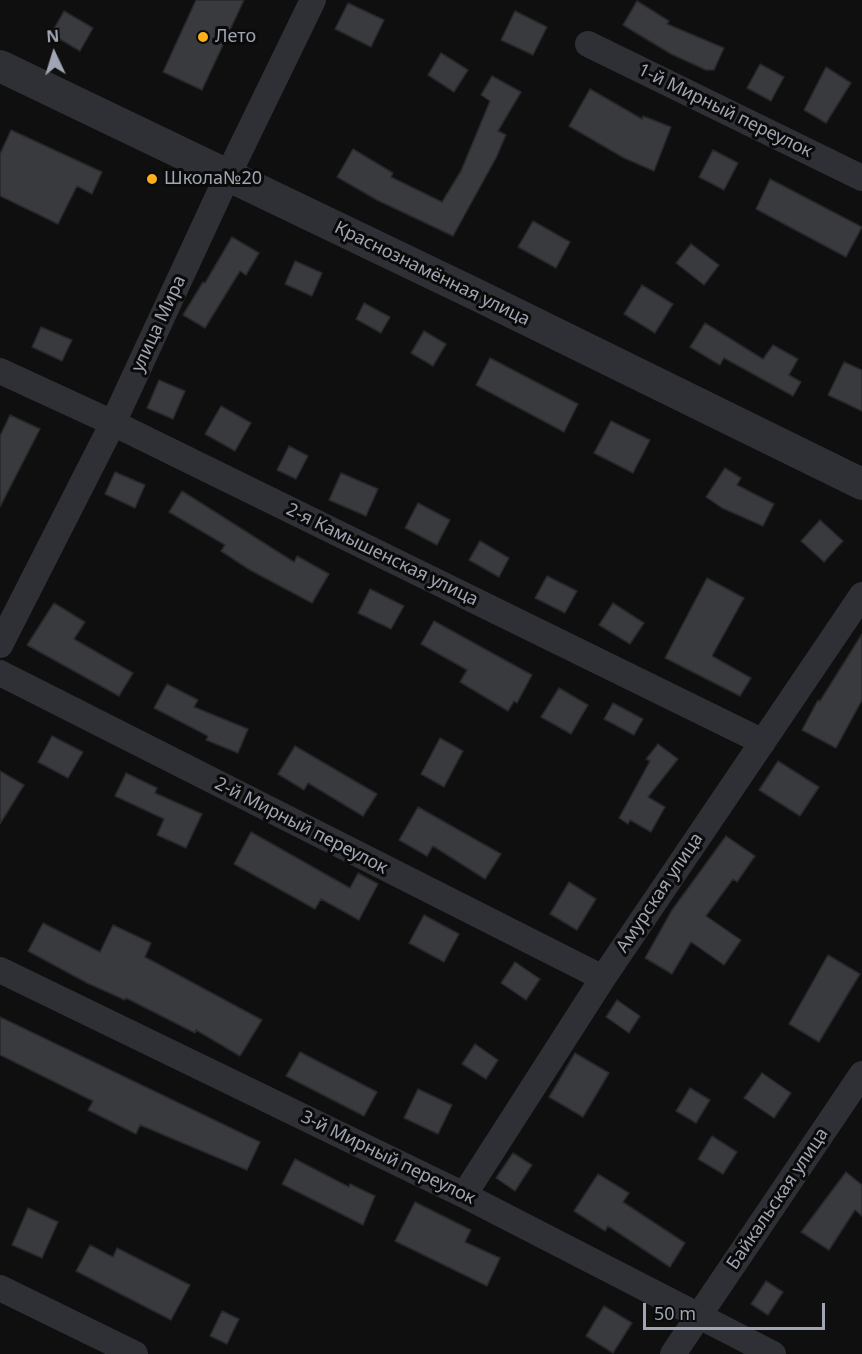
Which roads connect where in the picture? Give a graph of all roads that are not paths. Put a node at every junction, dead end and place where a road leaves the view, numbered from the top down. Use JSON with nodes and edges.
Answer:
{"nodes":[{"id":1,"x":313,"y":0,"type":"edge"},
{"id":2,"x":588,"y":44,"type":"dead end"},
{"id":3,"x":0,"y":66,"type":"edge"},
{"id":4,"x":227,"y":177,"type":"junction"},
{"id":5,"x":862,"y":178,"type":"edge"},
{"id":6,"x":0,"y":371,"type":"edge"},
{"id":7,"x":113,"y":423,"type":"junction"},
{"id":8,"x":862,"y":484,"type":"edge"},
{"id":9,"x":862,"y":596,"type":"edge"},
{"id":10,"x":0,"y":645,"type":"edge"},
{"id":11,"x":0,"y":673,"type":"edge"},
{"id":12,"x":763,"y":742,"type":"junction"},
{"id":13,"x":0,"y":970,"type":"edge"},
{"id":14,"x":603,"y":978,"type":"junction"},
{"id":15,"x":862,"y":1074,"type":"edge"},
{"id":16,"x":464,"y":1195,"type":"junction"},
{"id":17,"x":0,"y":1288,"type":"edge"},
{"id":18,"x":699,"y":1316,"type":"junction"},
{"id":19,"x":135,"y":1354,"type":"edge"},
{"id":20,"x":673,"y":1354,"type":"edge"},
{"id":21,"x":772,"y":1354,"type":"edge"}],
"edges":[{"from":1,"to":4,"type":"street","name":"улица Мира"},
{"from":2,"to":5,"type":"street","name":"1-й Мирный переулок"},
{"from":3,"to":4,"type":"street","name":"Краснознамённая улица"},
{"from":4,"to":7,"type":"street","name":"улица Мира"},
{"from":4,"to":8,"type":"street","name":"Краснознамённая улица"},
{"from":6,"to":7,"type":"street","name":"2-я Камышенская улица"},
{"from":7,"to":10,"type":"street","name":"улица Мира"},
{"from":7,"to":12,"type":"street","name":"2-я Камышенская улица"},
{"from":9,"to":12,"type":"street","name":"Амурская улица"},
{"from":11,"to":14,"type":"street","name":"2-й Мирный переулок"},
{"from":12,"to":14,"type":"street","name":"Амурская улица"},
{"from":13,"to":16,"type":"street","name":"3-й Мирный переулок"},
{"from":14,"to":16,"type":"street","name":"Амурская улица"},
{"from":15,"to":18,"type":"street","name":"Байкальская улица"},
{"from":16,"to":18,"type":"street","name":"3-й Мирный переулок"},
{"from":17,"to":19,"type":"street"},
{"from":18,"to":20,"type":"street","name":"Байкальская улица"},
{"from":18,"to":21,"type":"street","name":"3-й Мирный переулок"}]}
